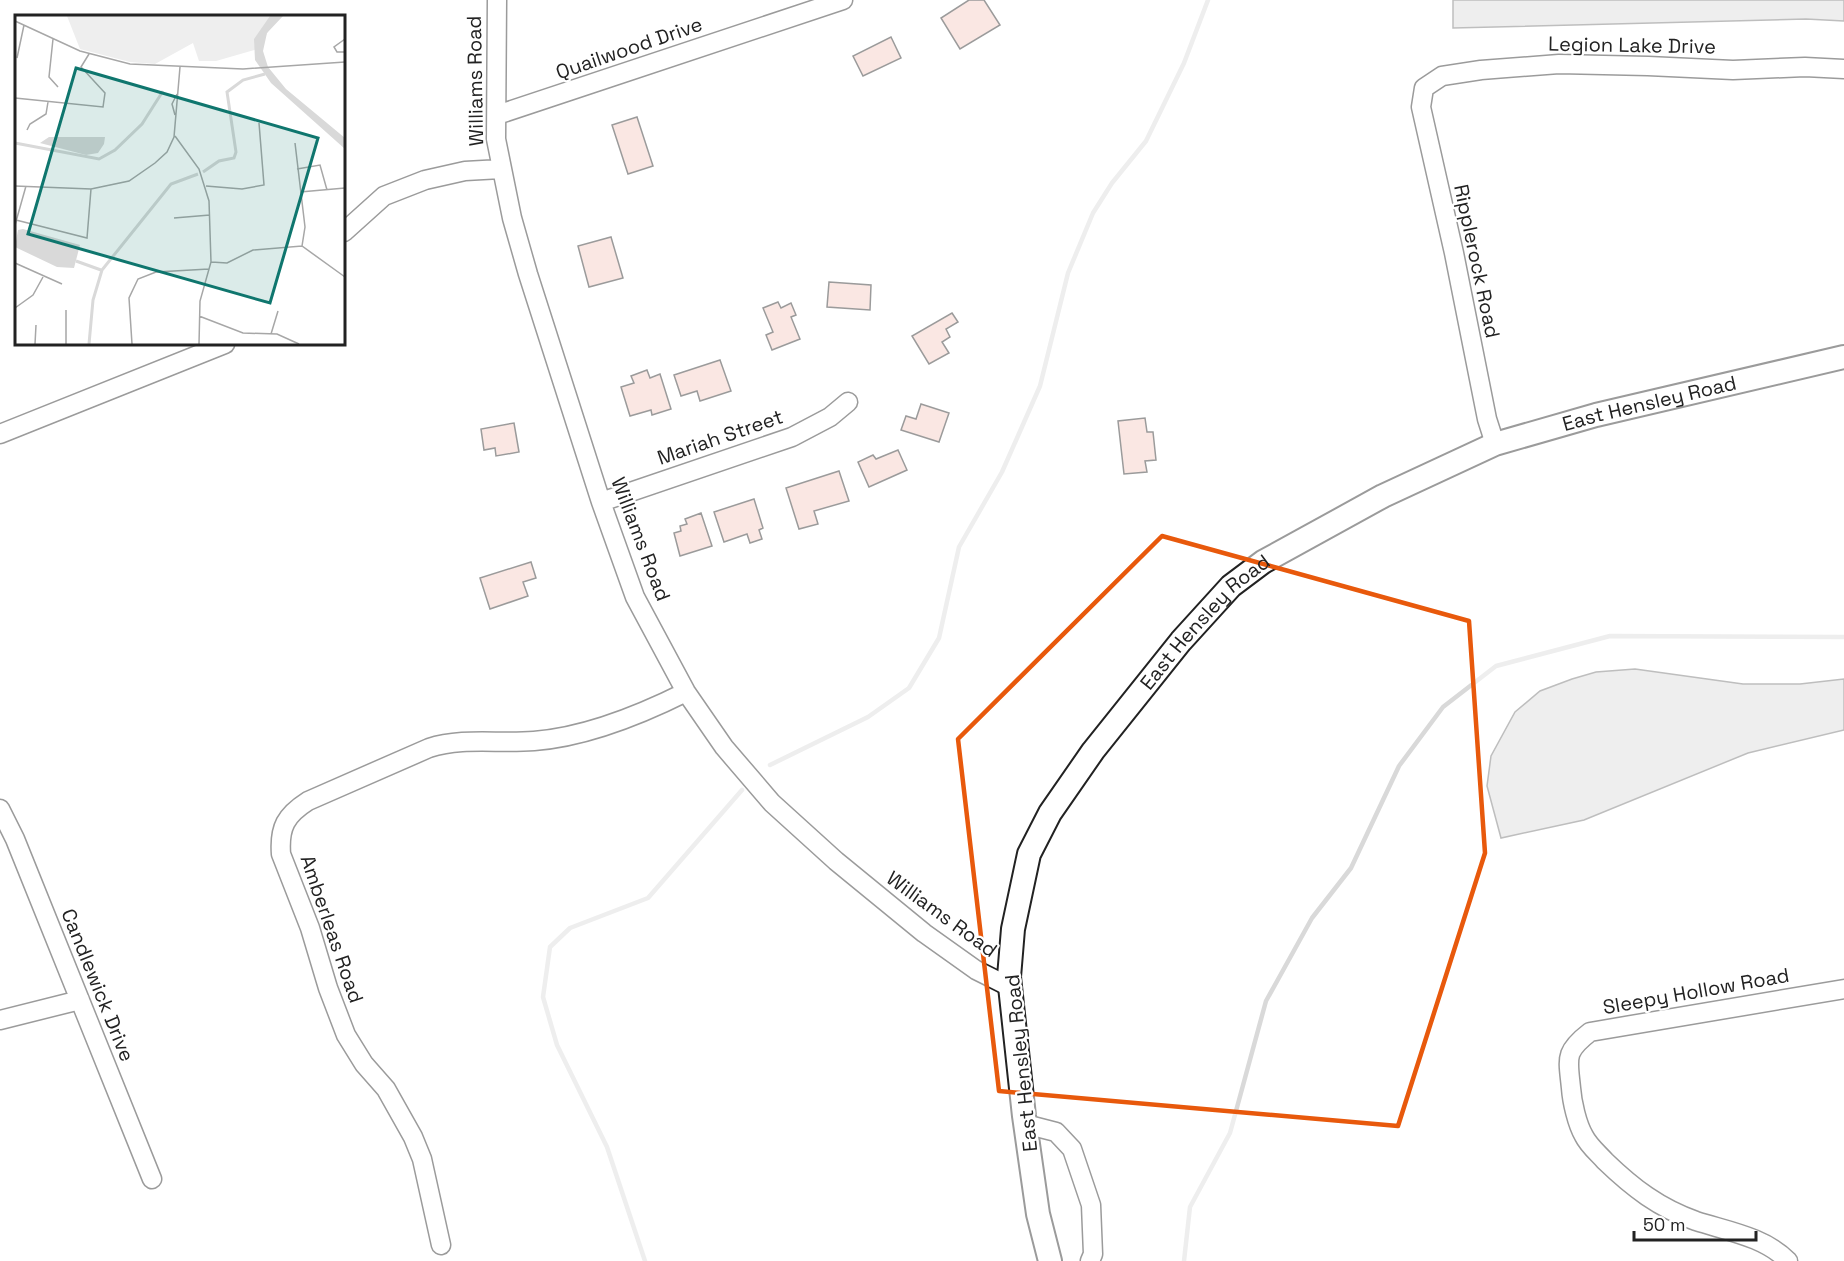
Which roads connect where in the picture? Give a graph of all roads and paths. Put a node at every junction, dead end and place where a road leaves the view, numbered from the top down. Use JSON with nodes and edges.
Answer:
{"nodes":[{"id":1,"x":497,"y":0,"type":"edge"},
{"id":2,"x":843,"y":0,"type":"edge"},
{"id":3,"x":1844,"y":69,"type":"edge"},
{"id":4,"x":1424,"y":88,"type":"joint"},
{"id":5,"x":497,"y":115,"type":"junction"},
{"id":6,"x":501,"y":169,"type":"junction"},
{"id":7,"x":345,"y":231,"type":"edge"},
{"id":8,"x":222,"y":345,"type":"edge"},
{"id":9,"x":1844,"y":357,"type":"edge"},
{"id":10,"x":848,"y":402,"type":"dead end"},
{"id":11,"x":0,"y":434,"type":"edge"},
{"id":12,"x":1495,"y":444,"type":"junction"},
{"id":13,"x":601,"y":502,"type":"junction"},
{"id":14,"x":686,"y":692,"type":"junction"},
{"id":15,"x":0,"y":809,"type":"edge"},
{"id":16,"x":8,"y":842,"type":"edge"},
{"id":17,"x":1010,"y":987,"type":"junction"},
{"id":18,"x":1844,"y":988,"type":"edge"},
{"id":19,"x":80,"y":1000,"type":"junction"},
{"id":20,"x":0,"y":1020,"type":"edge"},
{"id":21,"x":1026,"y":1124,"type":"junction"},
{"id":22,"x":152,"y":1179,"type":"dead end"},
{"id":23,"x":441,"y":1245,"type":"dead end"},
{"id":24,"x":1050,"y":1261,"type":"edge"},
{"id":25,"x":1090,"y":1261,"type":"edge"},
{"id":26,"x":1788,"y":1261,"type":"edge"}],
"edges":[{"from":1,"to":5,"type":"street","name":"Williams Road"},
{"from":2,"to":5,"type":"street","name":"Quailwood Drive"},
{"from":3,"to":4,"type":"street","name":"Legion Lake Drive"},
{"from":4,"to":12,"type":"street","name":"Ripplerock Road"},
{"from":5,"to":6,"type":"street","name":"Williams Road"},
{"from":6,"to":7,"type":"street"},
{"from":6,"to":13,"type":"street","name":"Williams Road"},
{"from":8,"to":11,"type":"street"},
{"from":9,"to":12,"type":"main road","name":"East Hensley Road"},
{"from":10,"to":13,"type":"street","name":"Mariah Street"},
{"from":12,"to":17,"type":"main road","name":"East Hensley Road"},
{"from":13,"to":14,"type":"street","name":"Williams Road"},
{"from":14,"to":17,"type":"street","name":"Williams Road"},
{"from":14,"to":23,"type":"street","name":"Amberleas Road"},
{"from":15,"to":16,"type":"street","name":"Candlewick Drive"},
{"from":16,"to":19,"type":"street","name":"Candlewick Drive"},
{"from":17,"to":21,"type":"main road","name":"East Hensley Road"},
{"from":18,"to":26,"type":"street","name":"Sleepy Hollow Road"},
{"from":19,"to":20,"type":"street"},
{"from":19,"to":22,"type":"street","name":"Candlewick Drive"},
{"from":21,"to":24,"type":"main road","name":"East Hensley Road"},
{"from":21,"to":25,"type":"street"}]}
